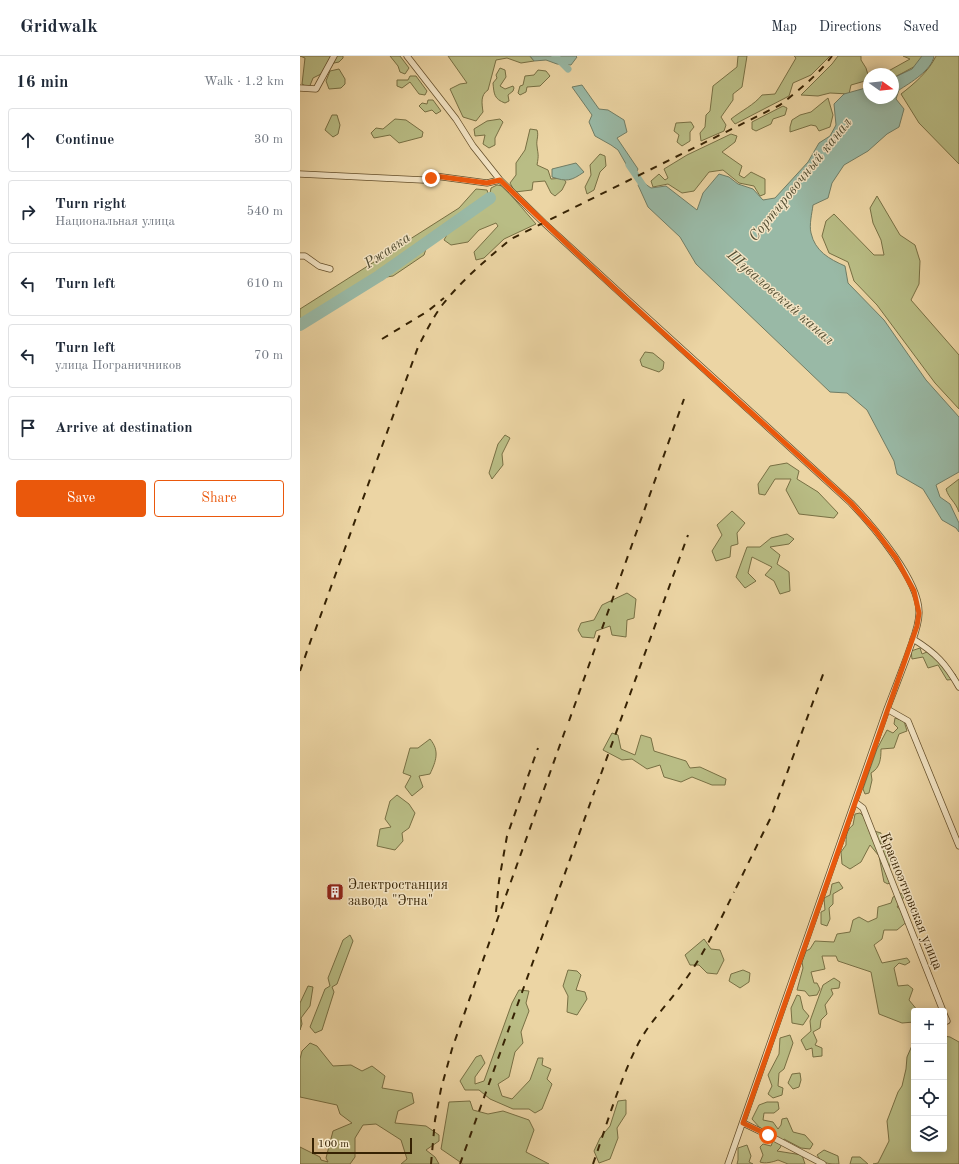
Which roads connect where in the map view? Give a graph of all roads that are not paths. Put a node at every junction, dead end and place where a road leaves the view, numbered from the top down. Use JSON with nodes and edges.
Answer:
{"nodes":[{"id":1,"x":334,"y":56,"type":"edge"},
{"id":2,"x":407,"y":56,"type":"edge"},
{"id":3,"x":300,"y":88,"type":"edge"},
{"id":4,"x":300,"y":174,"type":"edge"},
{"id":5,"x":500,"y":180,"type":"junction"},
{"id":6,"x":300,"y":256,"type":"edge"},
{"id":7,"x":330,"y":269,"type":"dead end"},
{"id":8,"x":913,"y":639,"type":"junction"},
{"id":9,"x":959,"y":687,"type":"edge"},
{"id":10,"x":887,"y":709,"type":"junction"},
{"id":11,"x":855,"y":802,"type":"junction"},
{"id":12,"x":959,"y":846,"type":"edge"},
{"id":13,"x":942,"y":1008,"type":"edge"},
{"id":14,"x":743,"y":1123,"type":"junction"},
{"id":15,"x":728,"y":1164,"type":"edge"},
{"id":16,"x":822,"y":1164,"type":"edge"}],
"edges":[{"from":1,"to":3,"type":"street"},
{"from":2,"to":5,"type":"street"},
{"from":4,"to":5,"type":"street"},
{"from":5,"to":8,"type":"street"},
{"from":6,"to":7,"type":"street"},
{"from":8,"to":9,"type":"street"},
{"from":8,"to":10,"type":"street"},
{"from":10,"to":11,"type":"street"},
{"from":10,"to":12,"type":"street"},
{"from":11,"to":13,"type":"street","name":"Красноэтновская улица"},
{"from":11,"to":14,"type":"street"},
{"from":14,"to":15,"type":"street"},
{"from":14,"to":16,"type":"street"}]}
